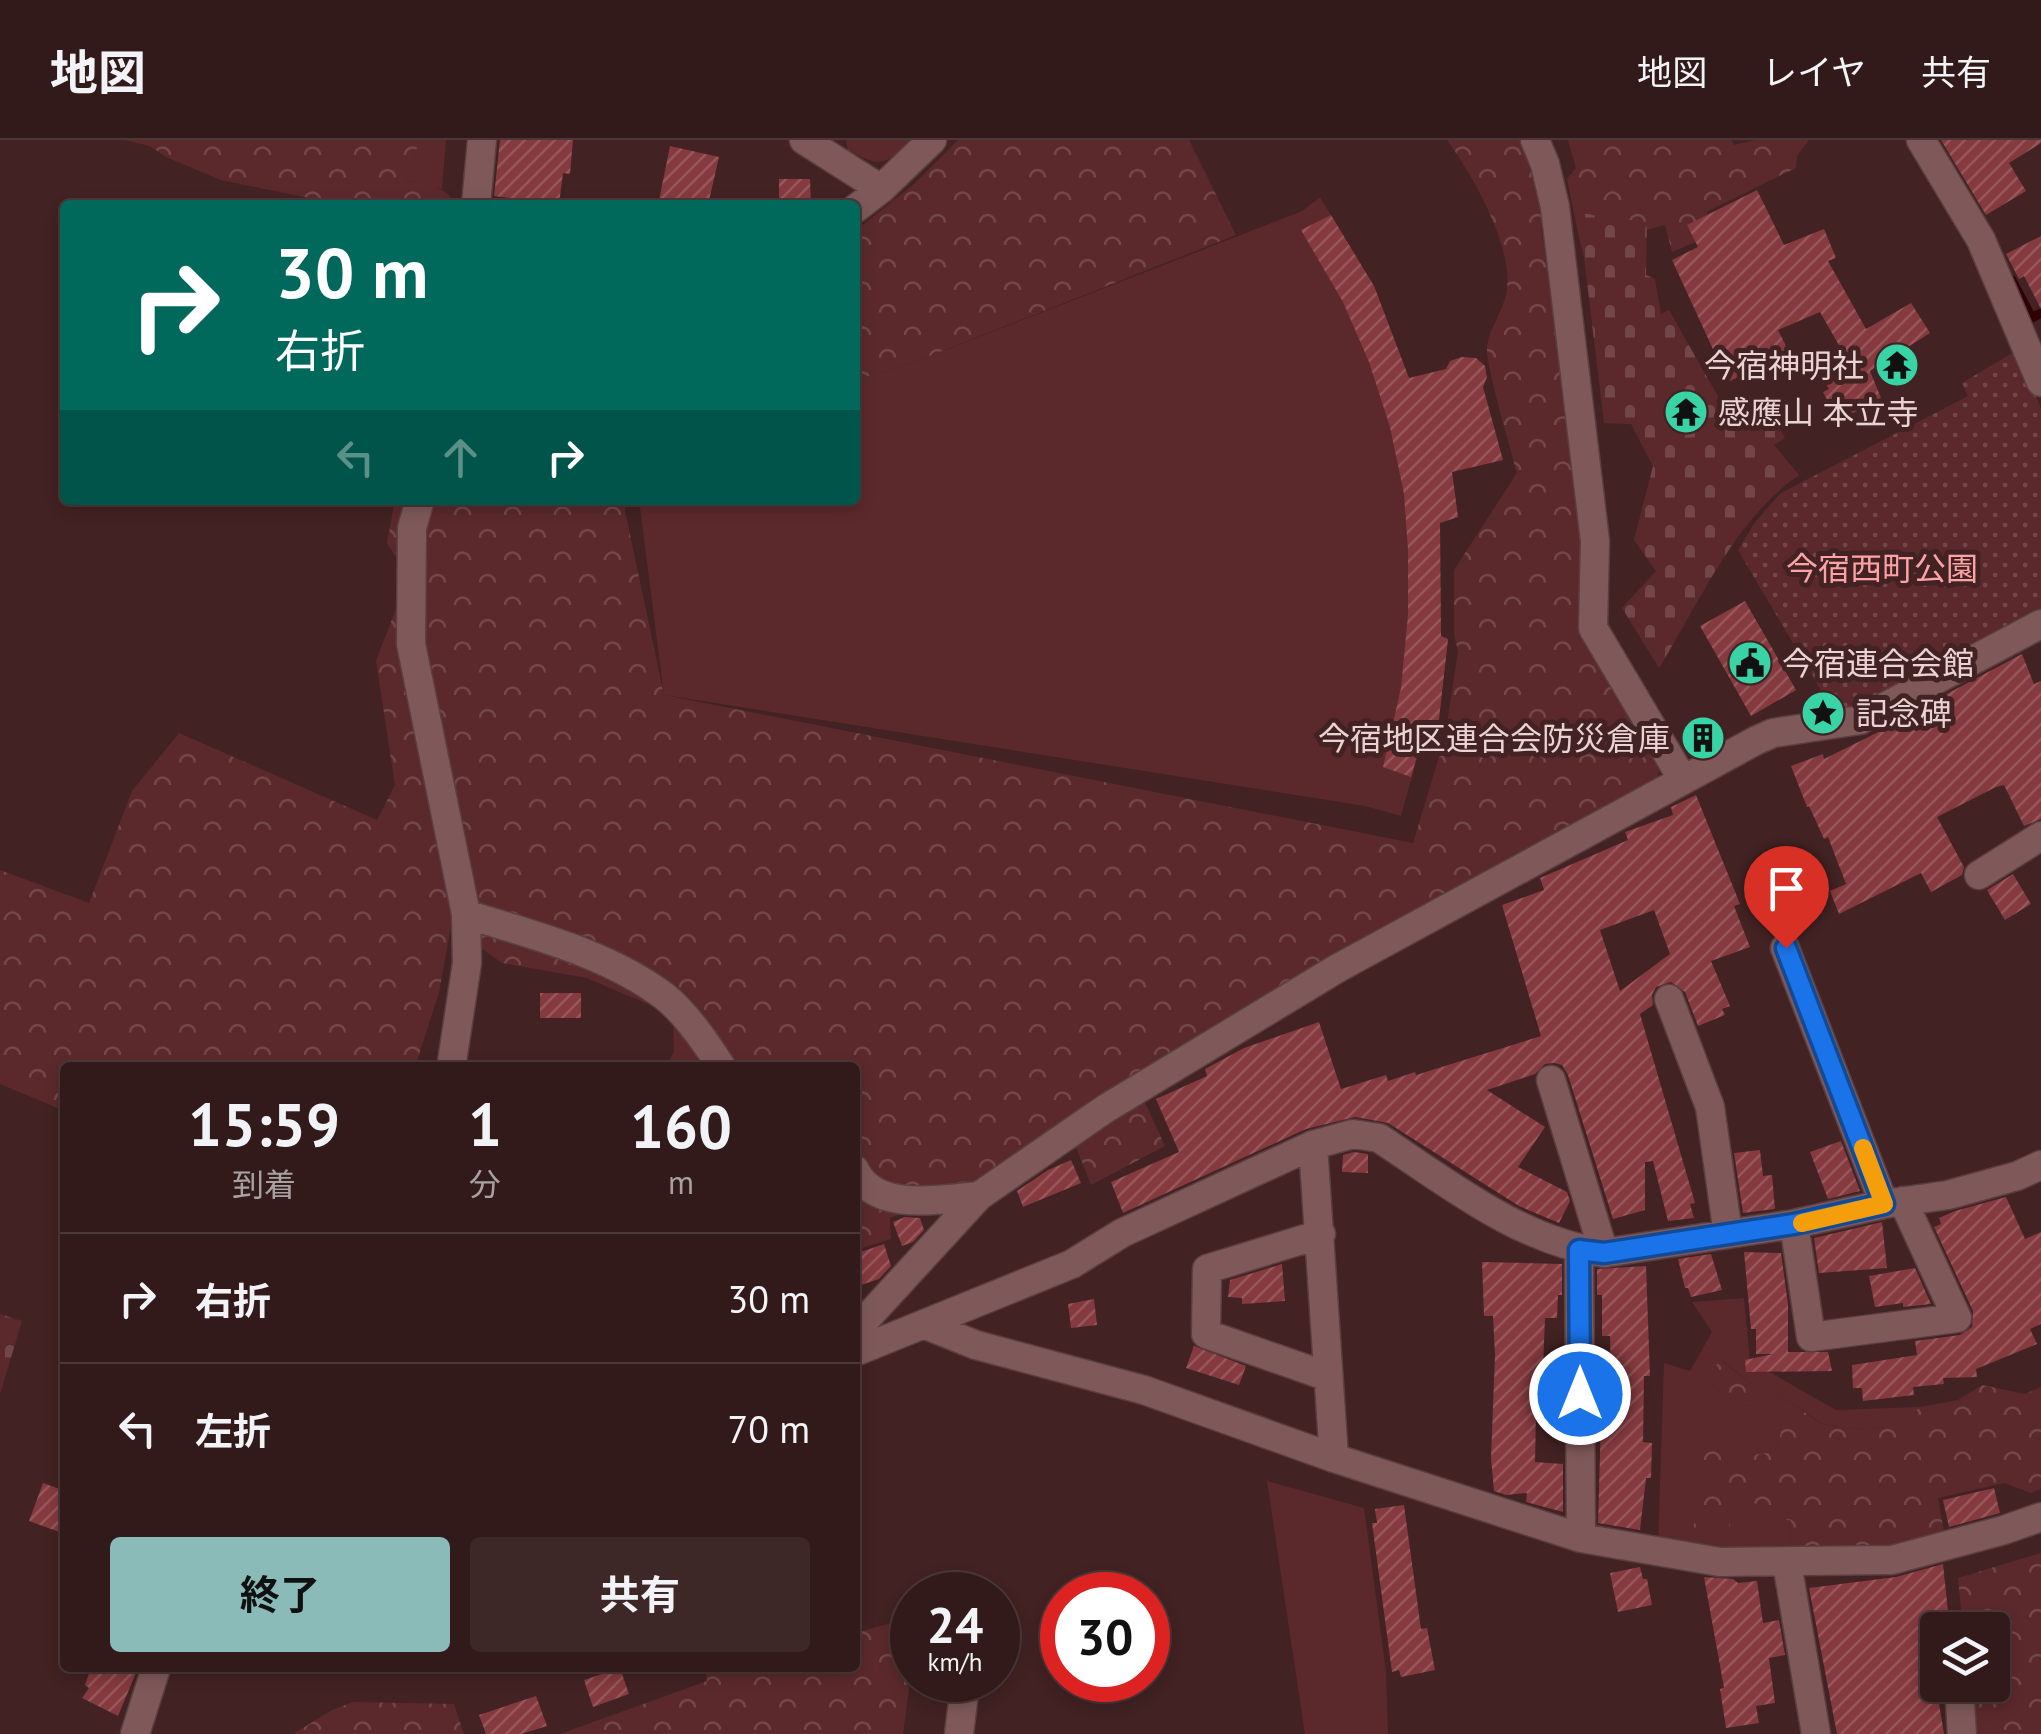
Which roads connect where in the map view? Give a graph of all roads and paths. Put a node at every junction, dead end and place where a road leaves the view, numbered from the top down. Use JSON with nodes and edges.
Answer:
{"nodes":[{"id":1,"x":482,"y":140,"type":"edge"},
{"id":2,"x":804,"y":140,"type":"edge"},
{"id":3,"x":932,"y":140,"type":"edge"},
{"id":4,"x":1535,"y":140,"type":"edge"},
{"id":5,"x":1921,"y":140,"type":"edge"},
{"id":6,"x":881,"y":189,"type":"junction"},
{"id":7,"x":476,"y":200,"type":"edge"},
{"id":8,"x":860,"y":206,"type":"edge"},
{"id":9,"x":2041,"y":382,"type":"edge"},
{"id":10,"x":419,"y":505,"type":"edge"},
{"id":11,"x":2041,"y":624,"type":"edge"},
{"id":12,"x":1684,"y":780,"type":"junction"},
{"id":13,"x":2041,"y":836,"type":"edge"},
{"id":14,"x":1979,"y":874,"type":"dead end"},
{"id":15,"x":466,"y":914,"type":"junction"},
{"id":16,"x":1786,"y":948,"type":"dead end"},
{"id":17,"x":1670,"y":999,"type":"dead end"},
{"id":18,"x":452,"y":1062,"type":"edge"},
{"id":19,"x":717,"y":1062,"type":"edge"},
{"id":20,"x":1552,"y":1080,"type":"dead end"},
{"id":21,"x":1313,"y":1145,"type":"junction"},
{"id":22,"x":2041,"y":1165,"type":"edge"},
{"id":23,"x":860,"y":1180,"type":"edge"},
{"id":24,"x":979,"y":1196,"type":"junction"},
{"id":25,"x":1894,"y":1203,"type":"junction"},
{"id":26,"x":1794,"y":1224,"type":"junction"},
{"id":27,"x":1321,"y":1234,"type":"junction"},
{"id":28,"x":1728,"y":1234,"type":"junction"},
{"id":29,"x":1592,"y":1251,"type":"junction"},
{"id":30,"x":926,"y":1325,"type":"junction"},
{"id":31,"x":860,"y":1326,"type":"edge"},
{"id":32,"x":860,"y":1350,"type":"edge"},
{"id":33,"x":1326,"y":1376,"type":"junction"},
{"id":34,"x":1334,"y":1458,"type":"junction"},
{"id":35,"x":2041,"y":1517,"type":"edge"},
{"id":36,"x":1580,"y":1538,"type":"junction"},
{"id":37,"x":1787,"y":1564,"type":"junction"},
{"id":38,"x":155,"y":1672,"type":"edge"},
{"id":39,"x":963,"y":1702,"type":"edge"},
{"id":40,"x":1960,"y":1702,"type":"edge"},
{"id":41,"x":135,"y":1734,"type":"edge"},
{"id":42,"x":960,"y":1734,"type":"edge"},
{"id":43,"x":1816,"y":1734,"type":"edge"},
{"id":44,"x":1962,"y":1734,"type":"edge"}],
"edges":[{"from":1,"to":7,"type":"street"},
{"from":2,"to":6,"type":"street"},
{"from":3,"to":6,"type":"street"},
{"from":4,"to":12,"type":"street"},
{"from":5,"to":9,"type":"street"},
{"from":6,"to":8,"type":"street"},
{"from":10,"to":15,"type":"street"},
{"from":11,"to":12,"type":"street"},
{"from":12,"to":24,"type":"street"},
{"from":13,"to":14,"type":"street"},
{"from":15,"to":18,"type":"street"},
{"from":15,"to":19,"type":"street"},
{"from":16,"to":25,"type":"street"},
{"from":17,"to":28,"type":"street"},
{"from":20,"to":29,"type":"street"},
{"from":21,"to":27,"type":"street"},
{"from":21,"to":29,"type":"street"},
{"from":21,"to":30,"type":"street"},
{"from":22,"to":25,"type":"street"},
{"from":23,"to":24,"type":"street"},
{"from":24,"to":31,"type":"street"},
{"from":25,"to":26,"type":"street"},
{"from":25,"to":26,"type":"street"},
{"from":26,"to":28,"type":"street"},
{"from":27,"to":33,"type":"street"},
{"from":27,"to":33,"type":"street"},
{"from":28,"to":29,"type":"street"},
{"from":29,"to":36,"type":"street"},
{"from":30,"to":32,"type":"street"},
{"from":30,"to":34,"type":"street"},
{"from":33,"to":34,"type":"street"},
{"from":34,"to":36,"type":"street"},
{"from":35,"to":37,"type":"street"},
{"from":36,"to":37,"type":"street"},
{"from":37,"to":43,"type":"street"},
{"from":38,"to":41,"type":"street"},
{"from":39,"to":42,"type":"street"},
{"from":40,"to":44,"type":"street"}]}
